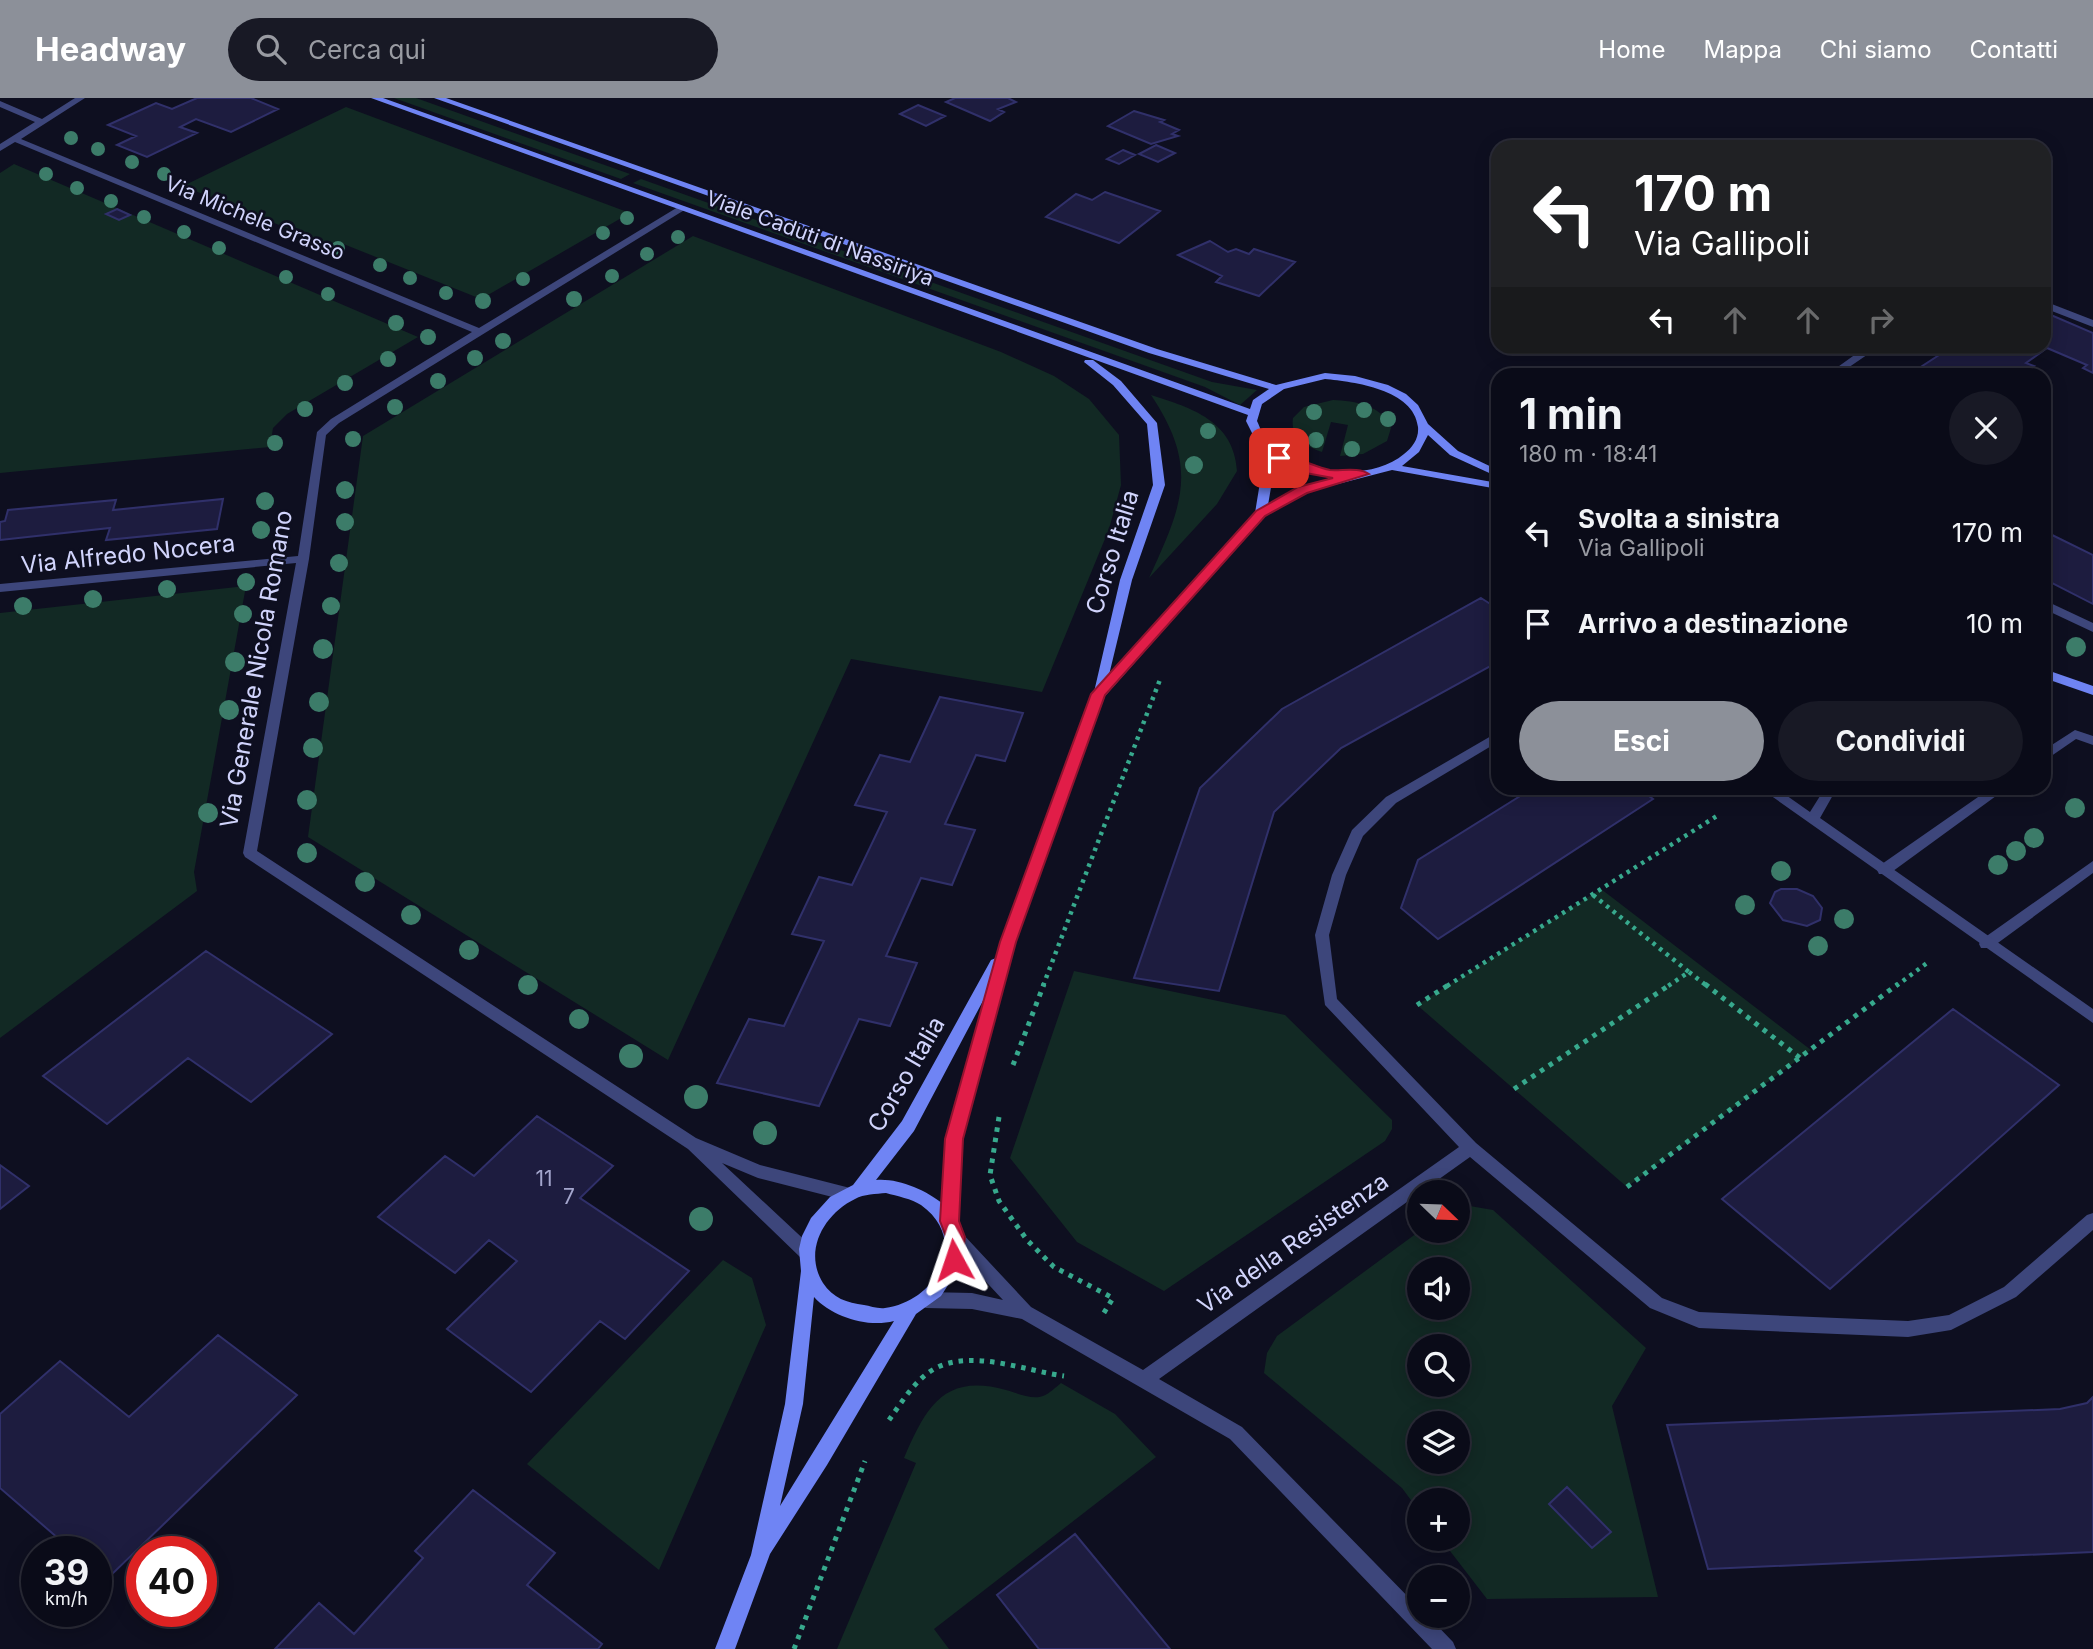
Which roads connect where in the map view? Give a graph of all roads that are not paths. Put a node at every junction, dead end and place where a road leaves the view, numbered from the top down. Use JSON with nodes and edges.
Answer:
{"nodes":[{"id":1,"x":81,"y":98,"type":"edge"},
{"id":2,"x":375,"y":98,"type":"edge"},
{"id":3,"x":438,"y":98,"type":"edge"},
{"id":4,"x":0,"y":104,"type":"edge"},
{"id":5,"x":43,"y":122,"type":"junction"},
{"id":6,"x":15,"y":139,"type":"junction"},
{"id":7,"x":0,"y":148,"type":"edge"},
{"id":8,"x":681,"y":209,"type":"junction"},
{"id":9,"x":2051,"y":307,"type":"edge"},
{"id":10,"x":2093,"y":324,"type":"edge"},
{"id":11,"x":481,"y":332,"type":"junction"},
{"id":12,"x":1058,"y":343,"type":"junction"},
{"id":13,"x":1863,"y":354,"type":"edge"},
{"id":14,"x":1842,"y":368,"type":"edge"},
{"id":15,"x":1276,"y":388,"type":"junction"},
{"id":16,"x":1252,"y":413,"type":"junction"},
{"id":17,"x":1424,"y":426,"type":"junction"},
{"id":18,"x":1261,"y":445,"type":"junction"},
{"id":19,"x":1391,"y":467,"type":"junction"},
{"id":20,"x":1491,"y":471,"type":"edge"},
{"id":21,"x":1362,"y":474,"type":"junction"},
{"id":22,"x":1491,"y":485,"type":"edge"},
{"id":23,"x":1261,"y":514,"type":"junction"},
{"id":24,"x":303,"y":559,"type":"junction"},
{"id":25,"x":0,"y":588,"type":"edge"},
{"id":26,"x":2051,"y":607,"type":"edge"},
{"id":27,"x":2093,"y":628,"type":"edge"},
{"id":28,"x":2051,"y":676,"type":"edge"},
{"id":29,"x":2093,"y":691,"type":"edge"},
{"id":30,"x":1099,"y":694,"type":"junction"},
{"id":31,"x":1491,"y":740,"type":"edge"},
{"id":32,"x":2093,"y":741,"type":"edge"},
{"id":33,"x":2051,"y":752,"type":"edge"},
{"id":34,"x":1778,"y":795,"type":"edge"},
{"id":35,"x":1826,"y":795,"type":"edge"},
{"id":36,"x":1990,"y":795,"type":"edge"},
{"id":37,"x":1813,"y":819,"type":"junction"},
{"id":38,"x":2093,"y":866,"type":"edge"},
{"id":39,"x":1884,"y":870,"type":"junction"},
{"id":40,"x":1008,"y":942,"type":"junction"},
{"id":41,"x":1986,"y":944,"type":"junction"},
{"id":42,"x":2093,"y":1017,"type":"edge"},
{"id":43,"x":690,"y":1143,"type":"junction"},
{"id":44,"x":1470,"y":1147,"type":"junction"},
{"id":45,"x":853,"y":1192,"type":"junction"},
{"id":46,"x":2093,"y":1220,"type":"edge"},
{"id":47,"x":952,"y":1229,"type":"junction"},
{"id":48,"x":806,"y":1252,"type":"junction"},
{"id":49,"x":808,"y":1272,"type":"junction"},
{"id":50,"x":918,"y":1304,"type":"junction"},
{"id":51,"x":1025,"y":1312,"type":"junction"},
{"id":52,"x":1145,"y":1379,"type":"junction"},
{"id":53,"x":760,"y":1555,"type":"junction"},
{"id":54,"x":725,"y":1649,"type":"edge"},
{"id":55,"x":1446,"y":1649,"type":"edge"}],
"edges":[{"from":1,"to":5,"type":"street"},
{"from":2,"to":8,"type":"main road","name":"Viale Caduti di Nassiriya"},
{"from":3,"to":15,"type":"main road","name":"Viale Caduti di Nassiriya"},
{"from":4,"to":5,"type":"street"},
{"from":5,"to":6,"type":"street"},
{"from":6,"to":7,"type":"street"},
{"from":6,"to":11,"type":"street","name":"Via Michele Grasso"},
{"from":8,"to":11,"type":"street","name":"Via Generale Nicola Romano"},
{"from":8,"to":12,"type":"main road","name":"Viale Caduti di Nassiriya"},
{"from":9,"to":10,"type":"street"},
{"from":11,"to":24,"type":"street","name":"Via Generale Nicola Romano"},
{"from":12,"to":16,"type":"main road","name":"Viale Caduti di Nassiriya"},
{"from":12,"to":30,"type":"main road","name":"Corso Italia"},
{"from":13,"to":14,"type":"street"},
{"from":15,"to":16,"type":"main road"},
{"from":15,"to":17,"type":"main road"},
{"from":16,"to":18,"type":"main road"},
{"from":17,"to":19,"type":"main road"},
{"from":17,"to":20,"type":"main road"},
{"from":18,"to":21,"type":"main road"},
{"from":18,"to":23,"type":"main road"},
{"from":19,"to":21,"type":"main road"},
{"from":19,"to":22,"type":"main road"},
{"from":21,"to":23,"type":"main road","name":"Corso Italia"},
{"from":23,"to":30,"type":"main road","name":"Corso Italia"},
{"from":24,"to":25,"type":"street","name":"Via Alfredo Nocera"},
{"from":24,"to":43,"type":"street","name":"Via Generale Nicola Romano"},
{"from":26,"to":27,"type":"street"},
{"from":28,"to":29,"type":"main road"},
{"from":30,"to":40,"type":"main road","name":"Corso Italia"},
{"from":31,"to":44,"type":"street"},
{"from":32,"to":33,"type":"street"},
{"from":34,"to":37,"type":"street"},
{"from":35,"to":37,"type":"street"},
{"from":36,"to":39,"type":"street"},
{"from":37,"to":39,"type":"street"},
{"from":38,"to":41,"type":"street"},
{"from":39,"to":41,"type":"street"},
{"from":40,"to":45,"type":"main road","name":"Corso Italia"},
{"from":40,"to":47,"type":"main road","name":"Corso Italia"},
{"from":41,"to":42,"type":"street"},
{"from":43,"to":45,"type":"street","name":"Via Generale Nicola Romano"},
{"from":43,"to":48,"type":"street","name":"Via Generale Nicola Romano"},
{"from":44,"to":46,"type":"street"},
{"from":44,"to":52,"type":"street","name":"Via della Resistenza"},
{"from":45,"to":47,"type":"main road"},
{"from":45,"to":48,"type":"main road","name":"Corso Italia"},
{"from":47,"to":50,"type":"main road","name":"Corso Italia"},
{"from":47,"to":51,"type":"street"},
{"from":48,"to":49,"type":"main road","name":"Corso Italia"},
{"from":49,"to":50,"type":"main road"},
{"from":49,"to":53,"type":"main road","name":"Corso Italia"},
{"from":50,"to":51,"type":"street"},
{"from":50,"to":53,"type":"main road","name":"Corso Italia"},
{"from":51,"to":52,"type":"street"},
{"from":52,"to":55,"type":"street"},
{"from":53,"to":54,"type":"main road","name":"Corso Italia"}]}
